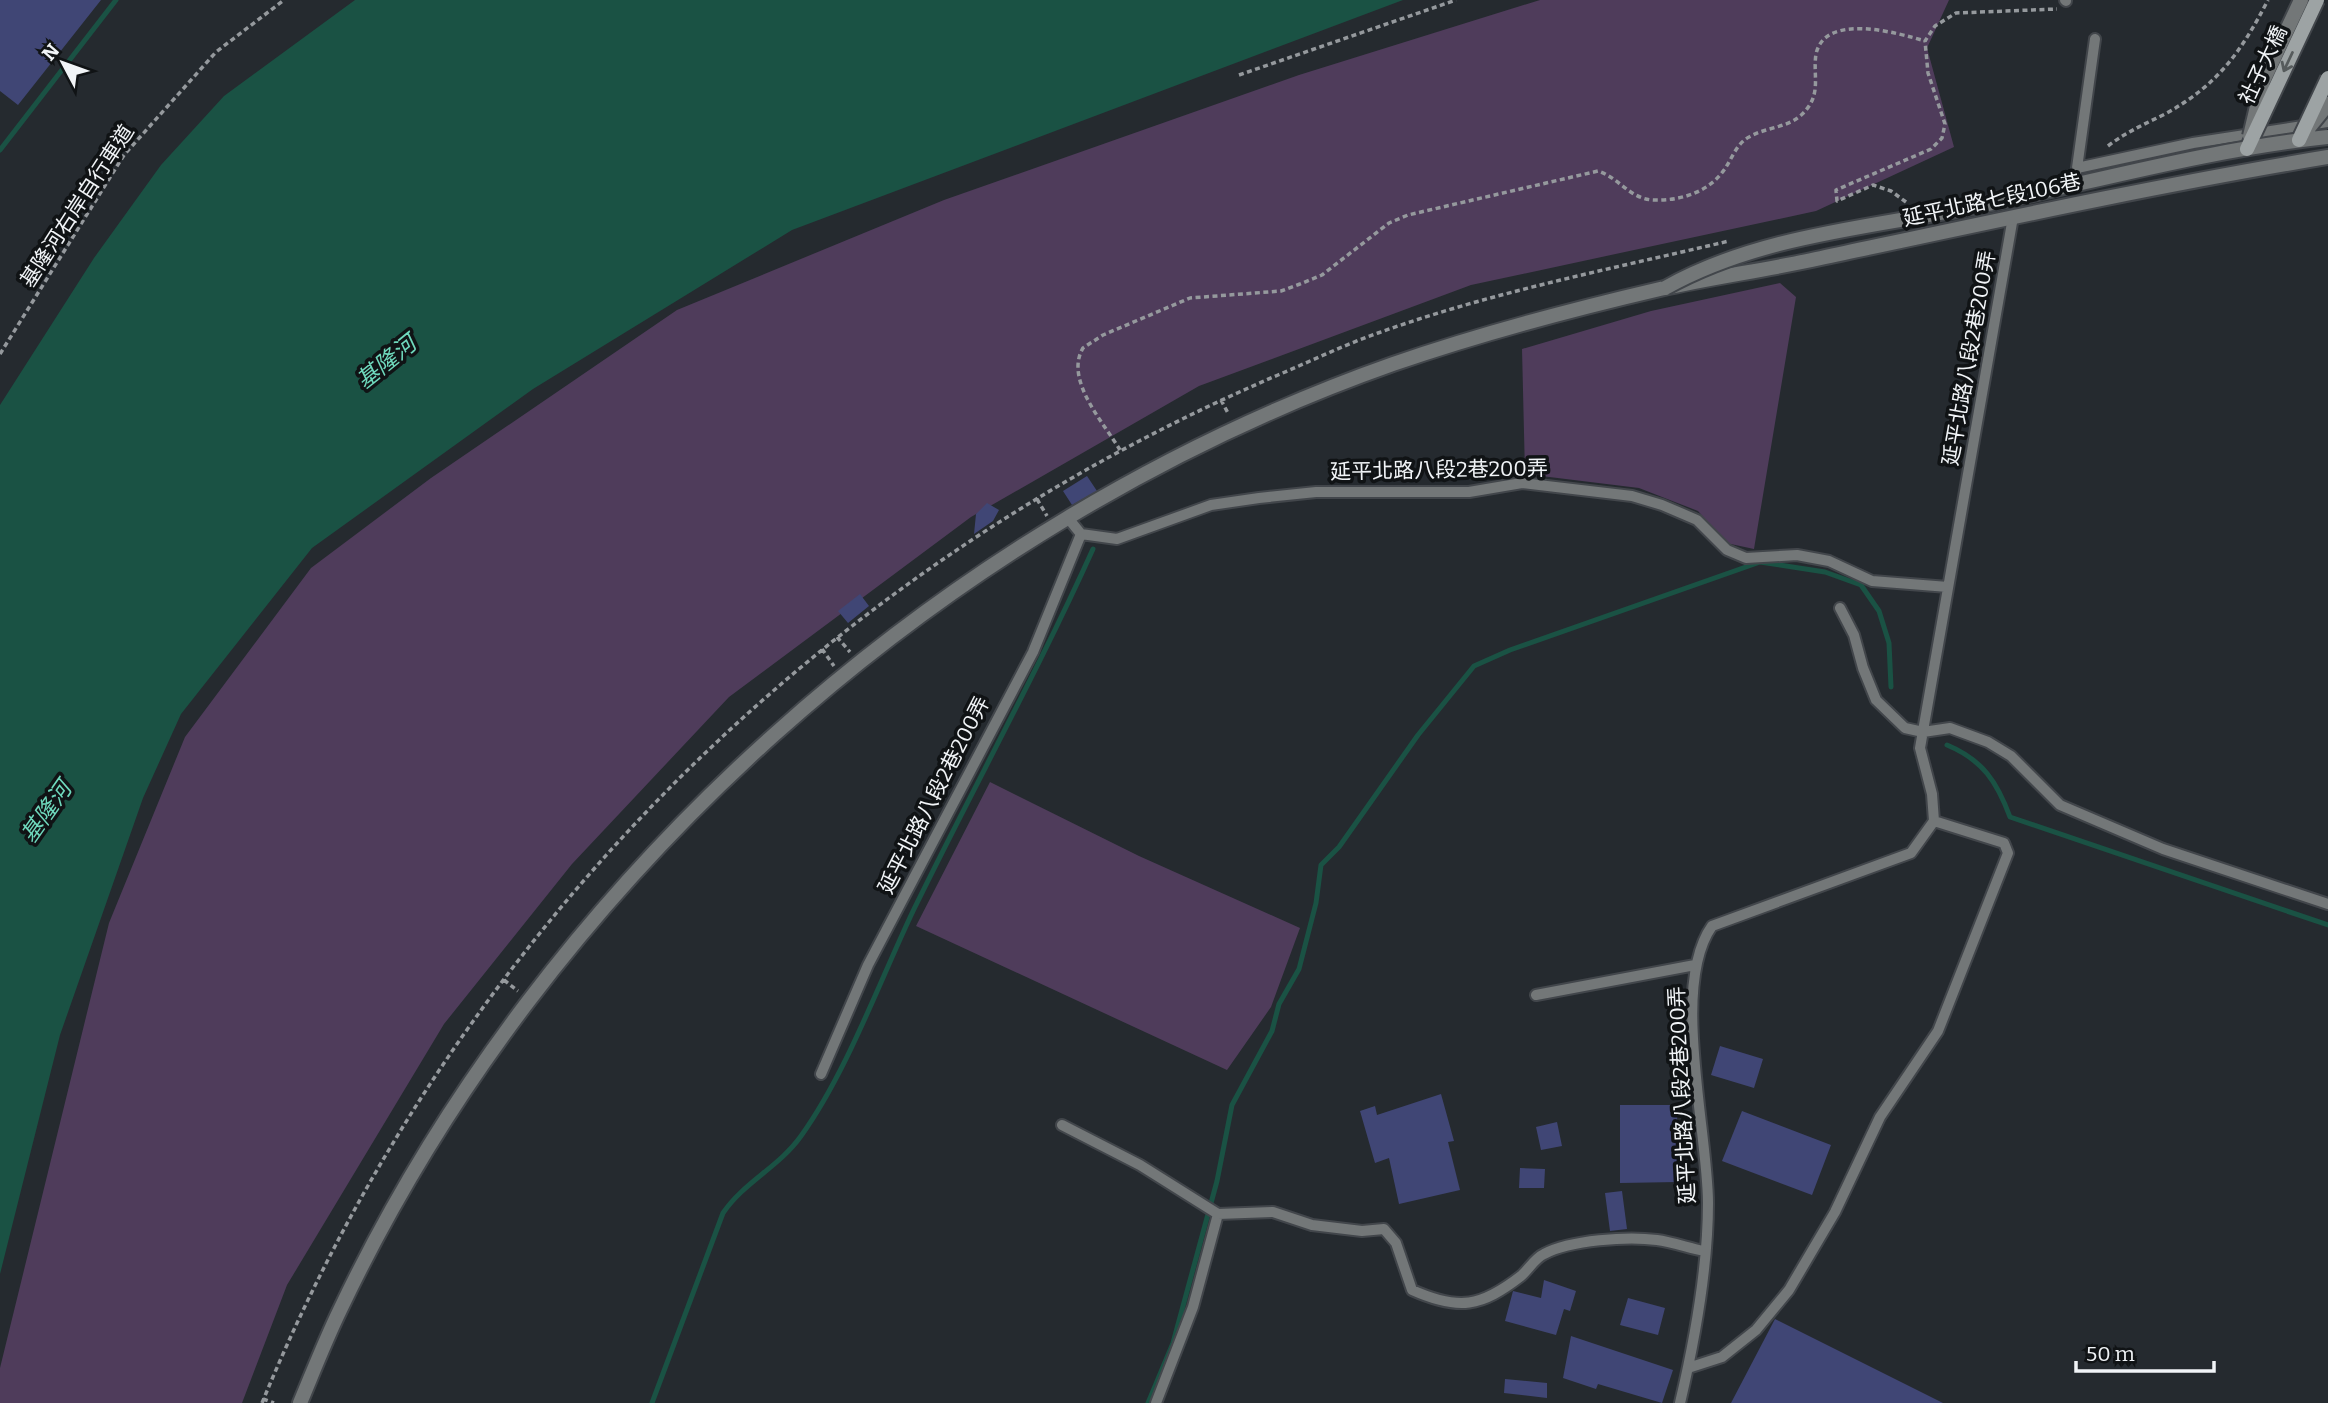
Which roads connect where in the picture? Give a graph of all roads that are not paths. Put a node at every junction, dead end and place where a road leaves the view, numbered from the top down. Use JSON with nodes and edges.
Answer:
{"nodes":[{"id":1,"x":2301,"y":0,"type":"edge"},
{"id":2,"x":2317,"y":0,"type":"edge"},
{"id":3,"x":2095,"y":39,"type":"dead end"},
{"id":4,"x":2328,"y":78,"type":"edge"},
{"id":5,"x":2328,"y":104,"type":"edge"},
{"id":6,"x":2328,"y":122,"type":"edge"},
{"id":7,"x":2328,"y":137,"type":"edge"},
{"id":8,"x":2299,"y":140,"type":"junction"},
{"id":9,"x":2247,"y":149,"type":"junction"},
{"id":10,"x":2328,"y":157,"type":"edge"},
{"id":11,"x":2077,"y":168,"type":"junction"},
{"id":12,"x":2013,"y":217,"type":"junction"},
{"id":13,"x":1995,"y":221,"type":"junction"},
{"id":14,"x":1665,"y":288,"type":"junction"},
{"id":15,"x":1068,"y":518,"type":"junction"},
{"id":16,"x":1081,"y":534,"type":"junction"},
{"id":17,"x":1948,"y":587,"type":"junction"},
{"id":18,"x":1840,"y":608,"type":"dead end"},
{"id":19,"x":1923,"y":732,"type":"junction"},
{"id":20,"x":1934,"y":821,"type":"junction"},
{"id":21,"x":2328,"y":904,"type":"edge"},
{"id":22,"x":1695,"y":965,"type":"junction"},
{"id":23,"x":1536,"y":995,"type":"dead end"},
{"id":24,"x":821,"y":1074,"type":"dead end"},
{"id":25,"x":1062,"y":1125,"type":"dead end"},
{"id":26,"x":1218,"y":1214,"type":"junction"},
{"id":27,"x":1704,"y":1251,"type":"junction"},
{"id":28,"x":1688,"y":1368,"type":"junction"},
{"id":29,"x":300,"y":1403,"type":"edge"},
{"id":30,"x":1156,"y":1403,"type":"edge"},
{"id":31,"x":1680,"y":1403,"type":"edge"}],
"edges":[{"from":1,"to":9,"type":"street","bridge":true},
{"from":2,"to":9,"type":"street","name":"社子大橋","one_way":true,"bridge":true},
{"from":3,"to":11,"type":"lane"},
{"from":4,"to":8,"type":"street","bridge":true},
{"from":5,"to":8,"type":"street","bridge":true},
{"from":6,"to":11,"type":"lane"},
{"from":7,"to":8,"type":"street","bridge":true},
{"from":8,"to":9,"type":"street","bridge":true},
{"from":9,"to":14,"type":"street","bridge":true},
{"from":10,"to":12,"type":"street","name":"延平北路七段106巷"},
{"from":11,"to":13,"type":"lane"},
{"from":12,"to":13,"type":"street","name":"延平北路七段106巷"},
{"from":12,"to":17,"type":"lane","name":"延平北路八段2巷200弄"},
{"from":13,"to":14,"type":"street","name":"延平北路七段106巷"},
{"from":14,"to":15,"type":"street"},
{"from":15,"to":16,"type":"lane"},
{"from":15,"to":29,"type":"street"},
{"from":16,"to":17,"type":"lane","name":"延平北路八段2巷200弄"},
{"from":16,"to":24,"type":"lane","name":"延平北路八段2巷200弄"},
{"from":17,"to":19,"type":"lane","name":"延平北路八段2巷200弄"},
{"from":18,"to":19,"type":"lane"},
{"from":19,"to":20,"type":"lane","name":"延平北路八段2巷200弄"},
{"from":19,"to":21,"type":"lane"},
{"from":20,"to":22,"type":"lane","name":"延平北路八段2巷200弄"},
{"from":20,"to":28,"type":"lane"},
{"from":22,"to":23,"type":"lane"},
{"from":22,"to":27,"type":"lane","name":"延平北路八段2巷200弄"},
{"from":25,"to":26,"type":"lane"},
{"from":26,"to":27,"type":"lane"},
{"from":26,"to":30,"type":"lane"},
{"from":27,"to":28,"type":"lane","name":"延平北路八段2巷200弄"},
{"from":28,"to":31,"type":"lane","name":"延平北路八段2巷200弄"}]}
